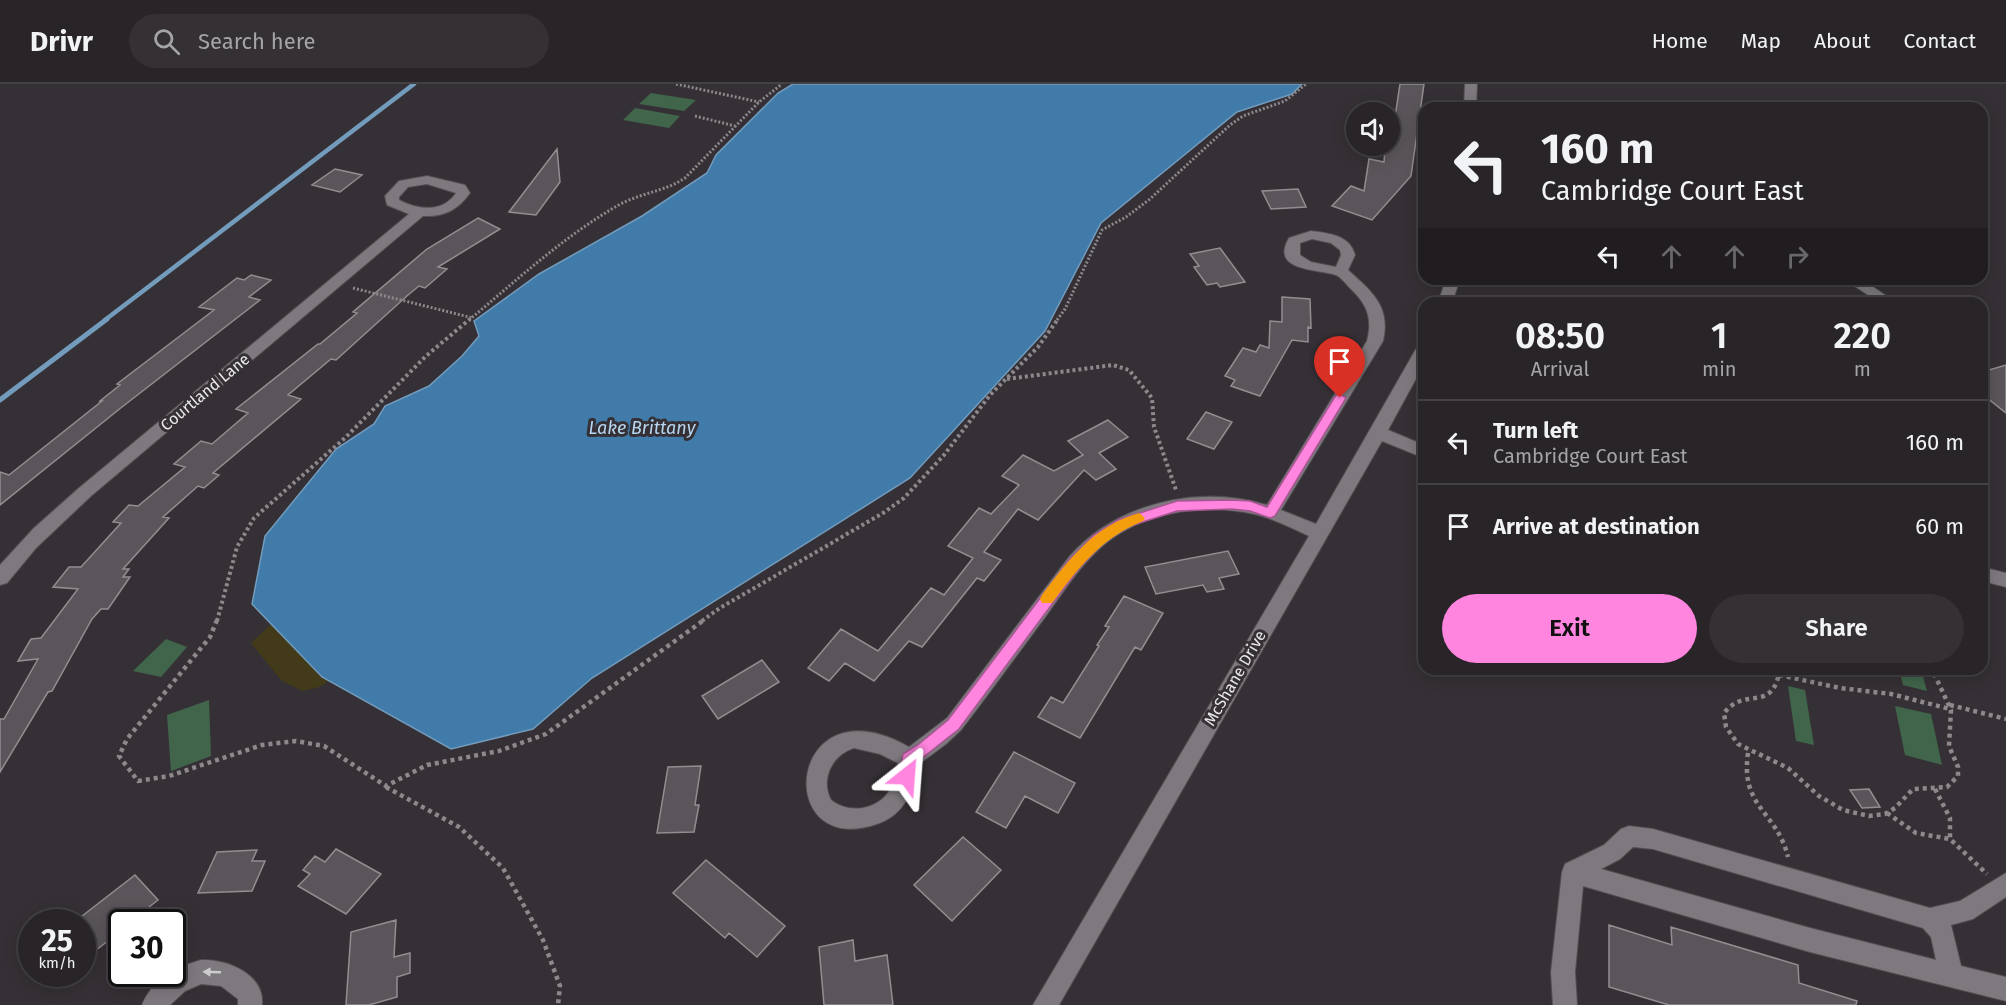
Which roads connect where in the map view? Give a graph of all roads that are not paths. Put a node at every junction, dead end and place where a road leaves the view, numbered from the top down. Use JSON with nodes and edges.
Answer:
{"nodes":[{"id":1,"x":1471,"y":84,"type":"edge"},
{"id":2,"x":1470,"y":102,"type":"edge"},
{"id":3,"x":418,"y":213,"type":"junction"},
{"id":4,"x":1340,"y":271,"type":"dead end"},
{"id":5,"x":1861,"y":285,"type":"edge"},
{"id":6,"x":1880,"y":297,"type":"edge"},
{"id":7,"x":1418,"y":360,"type":"edge"},
{"id":8,"x":1378,"y":432,"type":"junction"},
{"id":9,"x":1418,"y":449,"type":"edge"},
{"id":10,"x":1270,"y":513,"type":"junction"},
{"id":11,"x":1320,"y":533,"type":"junction"},
{"id":12,"x":1988,"y":575,"type":"edge"},
{"id":13,"x":0,"y":579,"type":"edge"},
{"id":14,"x":2006,"y":579,"type":"edge"},
{"id":15,"x":909,"y":759,"type":"junction"},
{"id":16,"x":1573,"y":872,"type":"junction"},
{"id":17,"x":2003,"y":886,"type":"edge"},
{"id":18,"x":1930,"y":919,"type":"junction"},
{"id":19,"x":1951,"y":976,"type":"junction"},
{"id":20,"x":2006,"y":989,"type":"edge"},
{"id":21,"x":154,"y":1005,"type":"edge"},
{"id":22,"x":250,"y":1005,"type":"edge"},
{"id":23,"x":1045,"y":1005,"type":"edge"},
{"id":24,"x":1565,"y":1005,"type":"edge"}],
"edges":[{"from":1,"to":2,"type":"street"},
{"from":3,"to":3,"type":"street","name":"Courtland Lane"},
{"from":3,"to":13,"type":"street","name":"Courtland Lane"},
{"from":4,"to":10,"type":"street"},
{"from":5,"to":6,"type":"street"},
{"from":7,"to":8,"type":"street","name":"McShane Drive"},
{"from":8,"to":9,"type":"street"},
{"from":8,"to":11,"type":"street","name":"McShane Drive"},
{"from":10,"to":11,"type":"street"},
{"from":10,"to":15,"type":"street"},
{"from":11,"to":23,"type":"street","name":"McShane Drive"},
{"from":12,"to":14,"type":"street"},
{"from":15,"to":15,"type":"street"},
{"from":16,"to":18,"type":"street"},
{"from":16,"to":19,"type":"street"},
{"from":16,"to":24,"type":"street"},
{"from":17,"to":18,"type":"street"},
{"from":18,"to":19,"type":"street"},
{"from":19,"to":20,"type":"street"},
{"from":22,"to":21,"type":"street","one_way":true}]}
